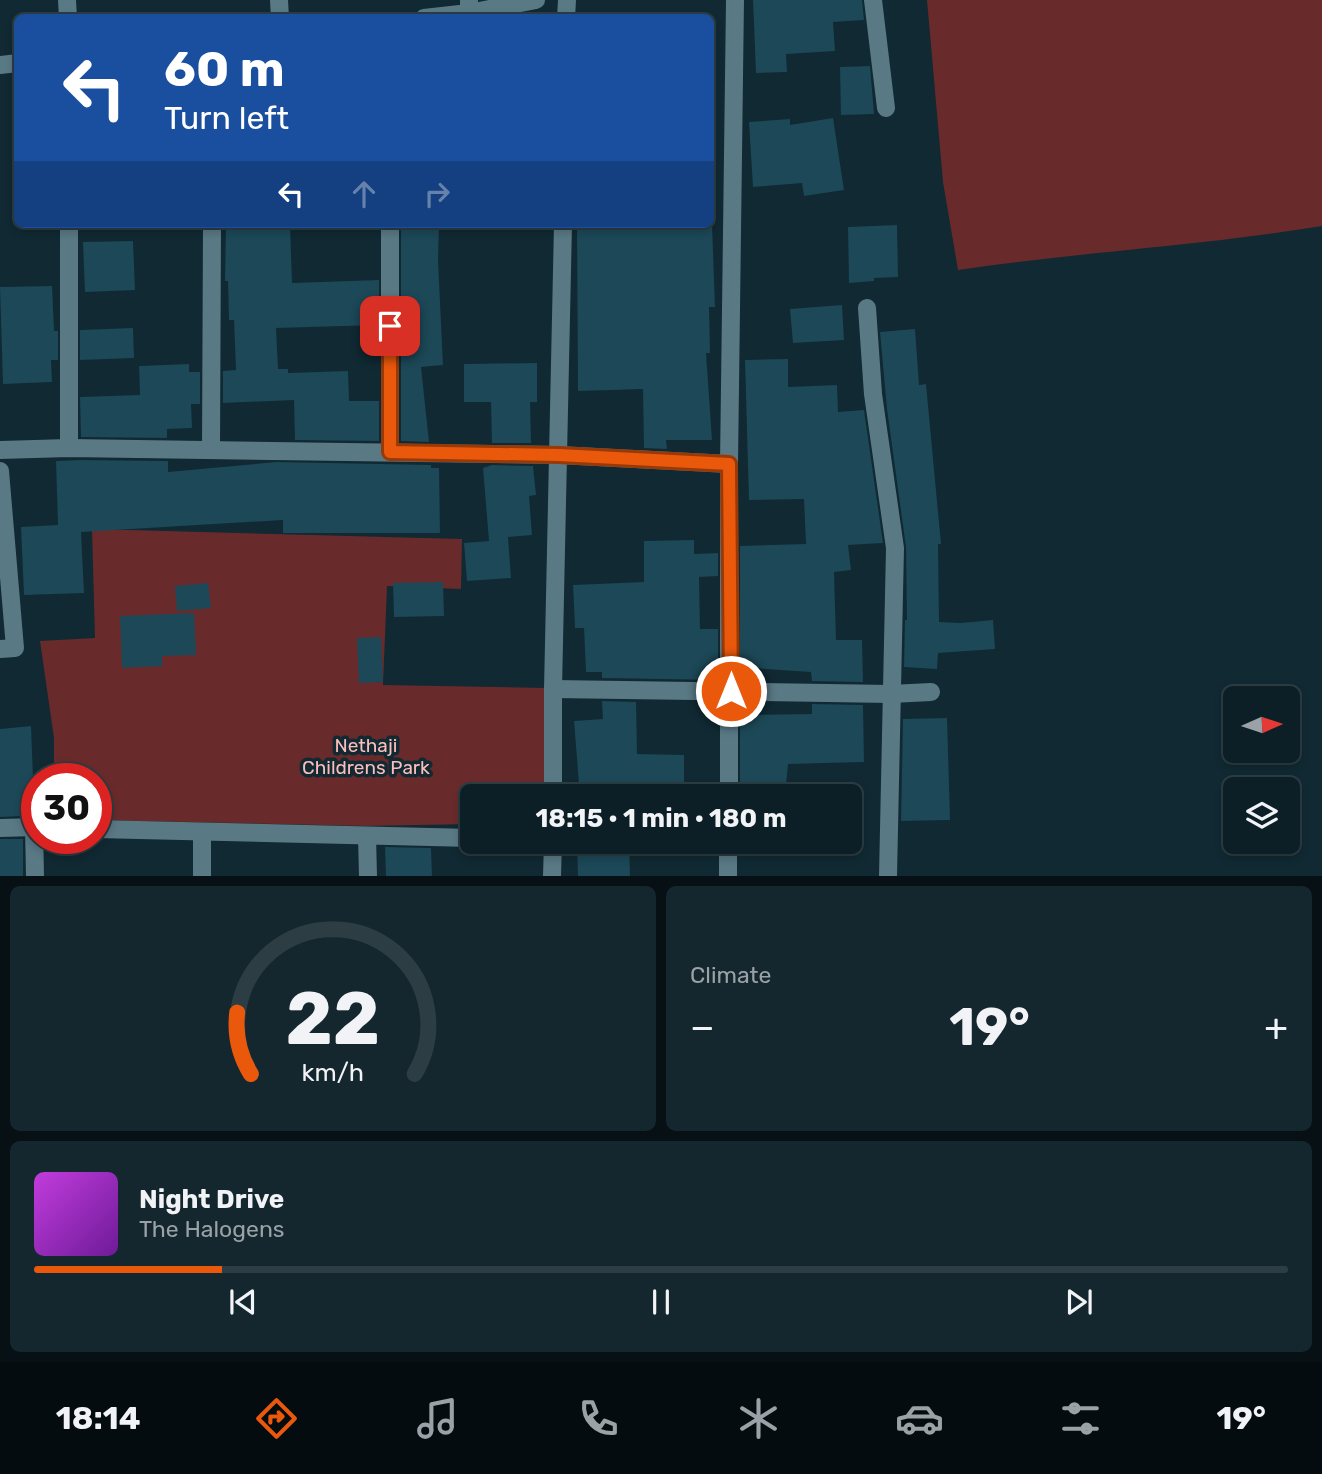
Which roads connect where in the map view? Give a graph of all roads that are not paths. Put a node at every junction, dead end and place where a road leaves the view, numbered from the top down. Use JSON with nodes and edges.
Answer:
{"nodes":[{"id":1,"x":536,"y":0,"type":"edge"},
{"id":2,"x":735,"y":0,"type":"edge"},
{"id":3,"x":873,"y":0,"type":"edge"},
{"id":4,"x":469,"y":7,"type":"edge"},
{"id":5,"x":440,"y":14,"type":"edge"},
{"id":6,"x":886,"y":108,"type":"dead end"},
{"id":7,"x":69,"y":228,"type":"edge"},
{"id":8,"x":212,"y":228,"type":"edge"},
{"id":9,"x":390,"y":228,"type":"edge"},
{"id":10,"x":563,"y":228,"type":"edge"},
{"id":11,"x":867,"y":308,"type":"dead end"},
{"id":12,"x":69,"y":448,"type":"junction"},
{"id":13,"x":0,"y":450,"type":"edge"},
{"id":14,"x":211,"y":450,"type":"junction"},
{"id":15,"x":390,"y":452,"type":"junction"},
{"id":16,"x":559,"y":455,"type":"junction"},
{"id":17,"x":729,"y":464,"type":"junction"},
{"id":18,"x":0,"y":471,"type":"edge"},
{"id":19,"x":0,"y":649,"type":"edge"},
{"id":20,"x":553,"y":689,"type":"junction"},
{"id":21,"x":731,"y":691,"type":"junction"},
{"id":22,"x":931,"y":692,"type":"dead end"},
{"id":23,"x":891,"y":694,"type":"junction"},
{"id":24,"x":553,"y":784,"type":"edge"},
{"id":25,"x":729,"y":784,"type":"edge"},
{"id":26,"x":21,"y":827,"type":"edge"},
{"id":27,"x":0,"y":828,"type":"edge"},
{"id":28,"x":112,"y":829,"type":"edge"},
{"id":29,"x":201,"y":832,"type":"junction"},
{"id":30,"x":367,"y":836,"type":"junction"},
{"id":31,"x":460,"y":838,"type":"edge"},
{"id":32,"x":35,"y":854,"type":"edge"},
{"id":33,"x":553,"y":854,"type":"edge"},
{"id":34,"x":728,"y":854,"type":"edge"},
{"id":35,"x":35,"y":876,"type":"edge"},
{"id":36,"x":202,"y":876,"type":"edge"},
{"id":37,"x":368,"y":876,"type":"edge"},
{"id":38,"x":552,"y":876,"type":"edge"},
{"id":39,"x":728,"y":876,"type":"edge"},
{"id":40,"x":888,"y":876,"type":"edge"}],
"edges":[{"from":1,"to":4,"type":"street"},
{"from":2,"to":17,"type":"street"},
{"from":3,"to":6,"type":"street"},
{"from":4,"to":5,"type":"street"},
{"from":7,"to":12,"type":"street"},
{"from":8,"to":14,"type":"street"},
{"from":9,"to":15,"type":"street"},
{"from":10,"to":16,"type":"street"},
{"from":11,"to":23,"type":"street"},
{"from":12,"to":13,"type":"street"},
{"from":12,"to":14,"type":"street"},
{"from":14,"to":15,"type":"street"},
{"from":15,"to":16,"type":"street"},
{"from":16,"to":17,"type":"street"},
{"from":16,"to":20,"type":"street"},
{"from":17,"to":21,"type":"street"},
{"from":18,"to":19,"type":"street"},
{"from":20,"to":21,"type":"street"},
{"from":20,"to":24,"type":"street"},
{"from":21,"to":23,"type":"street"},
{"from":21,"to":25,"type":"street"},
{"from":22,"to":23,"type":"street"},
{"from":23,"to":40,"type":"street"},
{"from":26,"to":27,"type":"street"},
{"from":28,"to":29,"type":"street"},
{"from":29,"to":30,"type":"street"},
{"from":29,"to":36,"type":"street"},
{"from":30,"to":31,"type":"street"},
{"from":30,"to":37,"type":"street"},
{"from":32,"to":35,"type":"street"},
{"from":33,"to":38,"type":"street"},
{"from":34,"to":39,"type":"street"}]}
